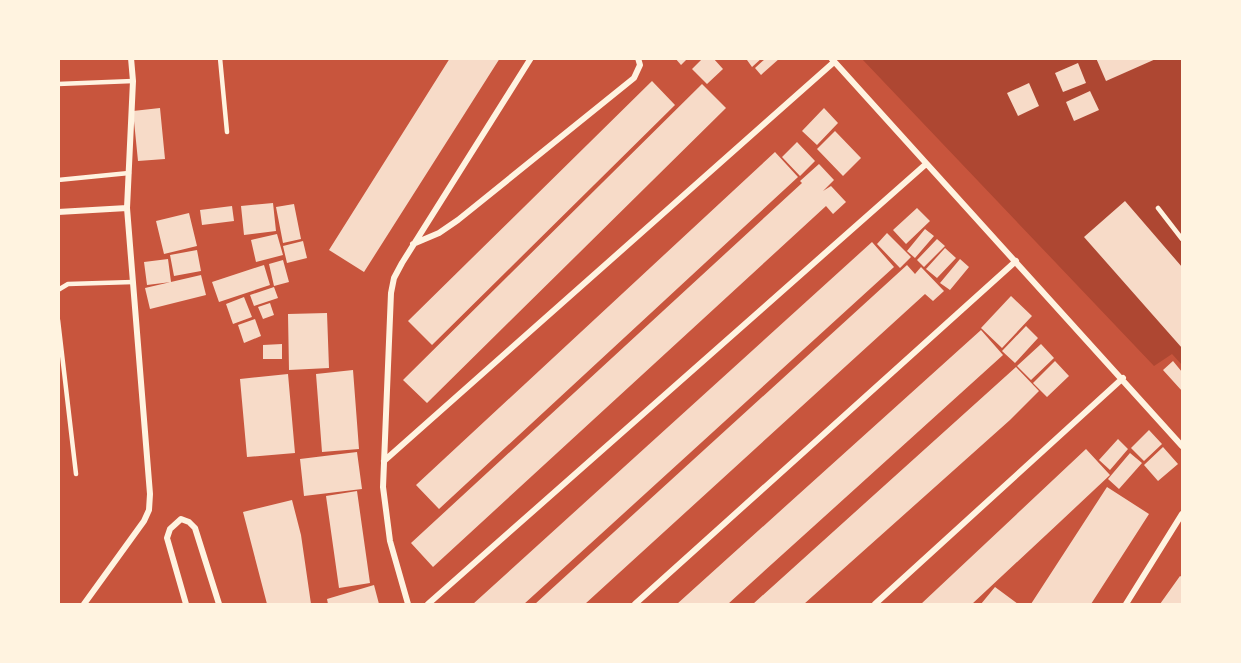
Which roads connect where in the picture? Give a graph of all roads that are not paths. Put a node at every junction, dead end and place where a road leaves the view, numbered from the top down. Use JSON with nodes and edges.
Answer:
{"nodes":[{"id":1,"x":131,"y":58,"type":"edge"},
{"id":2,"x":219,"y":58,"type":"edge"},
{"id":3,"x":531,"y":58,"type":"edge"},
{"id":4,"x":638,"y":58,"type":"edge"},
{"id":5,"x":833,"y":60,"type":"edge"},
{"id":6,"x":133,"y":81,"type":"junction"},
{"id":7,"x":58,"y":84,"type":"edge"},
{"id":8,"x":227,"y":132,"type":"dead end"},
{"id":9,"x":926,"y":164,"type":"junction"},
{"id":10,"x":129,"y":173,"type":"junction"},
{"id":11,"x":58,"y":180,"type":"edge"},
{"id":12,"x":127,"y":208,"type":"junction"},
{"id":13,"x":1158,"y":208,"type":"dead end"},
{"id":14,"x":58,"y":212,"type":"edge"},
{"id":15,"x":1182,"y":239,"type":"edge"},
{"id":16,"x":413,"y":244,"type":"junction"},
{"id":17,"x":1016,"y":261,"type":"junction"},
{"id":18,"x":133,"y":282,"type":"junction"},
{"id":19,"x":58,"y":290,"type":"edge"},
{"id":20,"x":58,"y":320,"type":"edge"},
{"id":21,"x":1123,"y":378,"type":"junction"},
{"id":22,"x":1182,"y":446,"type":"edge"},
{"id":23,"x":384,"y":461,"type":"junction"},
{"id":24,"x":76,"y":474,"type":"dead end"},
{"id":25,"x":1182,"y":514,"type":"edge"},
{"id":26,"x":84,"y":604,"type":"edge"},
{"id":27,"x":186,"y":604,"type":"edge"},
{"id":28,"x":219,"y":604,"type":"edge"},
{"id":29,"x":408,"y":604,"type":"edge"},
{"id":30,"x":428,"y":604,"type":"edge"},
{"id":31,"x":635,"y":604,"type":"edge"},
{"id":32,"x":875,"y":604,"type":"edge"},
{"id":33,"x":1126,"y":604,"type":"edge"}],
"edges":[{"from":1,"to":6,"type":"street"},
{"from":2,"to":8,"type":"lane"},
{"from":3,"to":16,"type":"street"},
{"from":4,"to":16,"type":"street"},
{"from":5,"to":9,"type":"street"},
{"from":5,"to":23,"type":"street"},
{"from":6,"to":7,"type":"lane"},
{"from":6,"to":10,"type":"street"},
{"from":9,"to":17,"type":"street"},
{"from":9,"to":30,"type":"street"},
{"from":10,"to":11,"type":"lane"},
{"from":10,"to":12,"type":"street"},
{"from":12,"to":14,"type":"street"},
{"from":12,"to":18,"type":"street"},
{"from":13,"to":15,"type":"lane"},
{"from":16,"to":23,"type":"street"},
{"from":17,"to":21,"type":"street"},
{"from":17,"to":31,"type":"street"},
{"from":18,"to":19,"type":"lane"},
{"from":18,"to":26,"type":"street"},
{"from":20,"to":24,"type":"lane"},
{"from":21,"to":22,"type":"street"},
{"from":21,"to":32,"type":"street"},
{"from":23,"to":29,"type":"street"},
{"from":25,"to":33,"type":"street"},
{"from":27,"to":28,"type":"street"}]}
